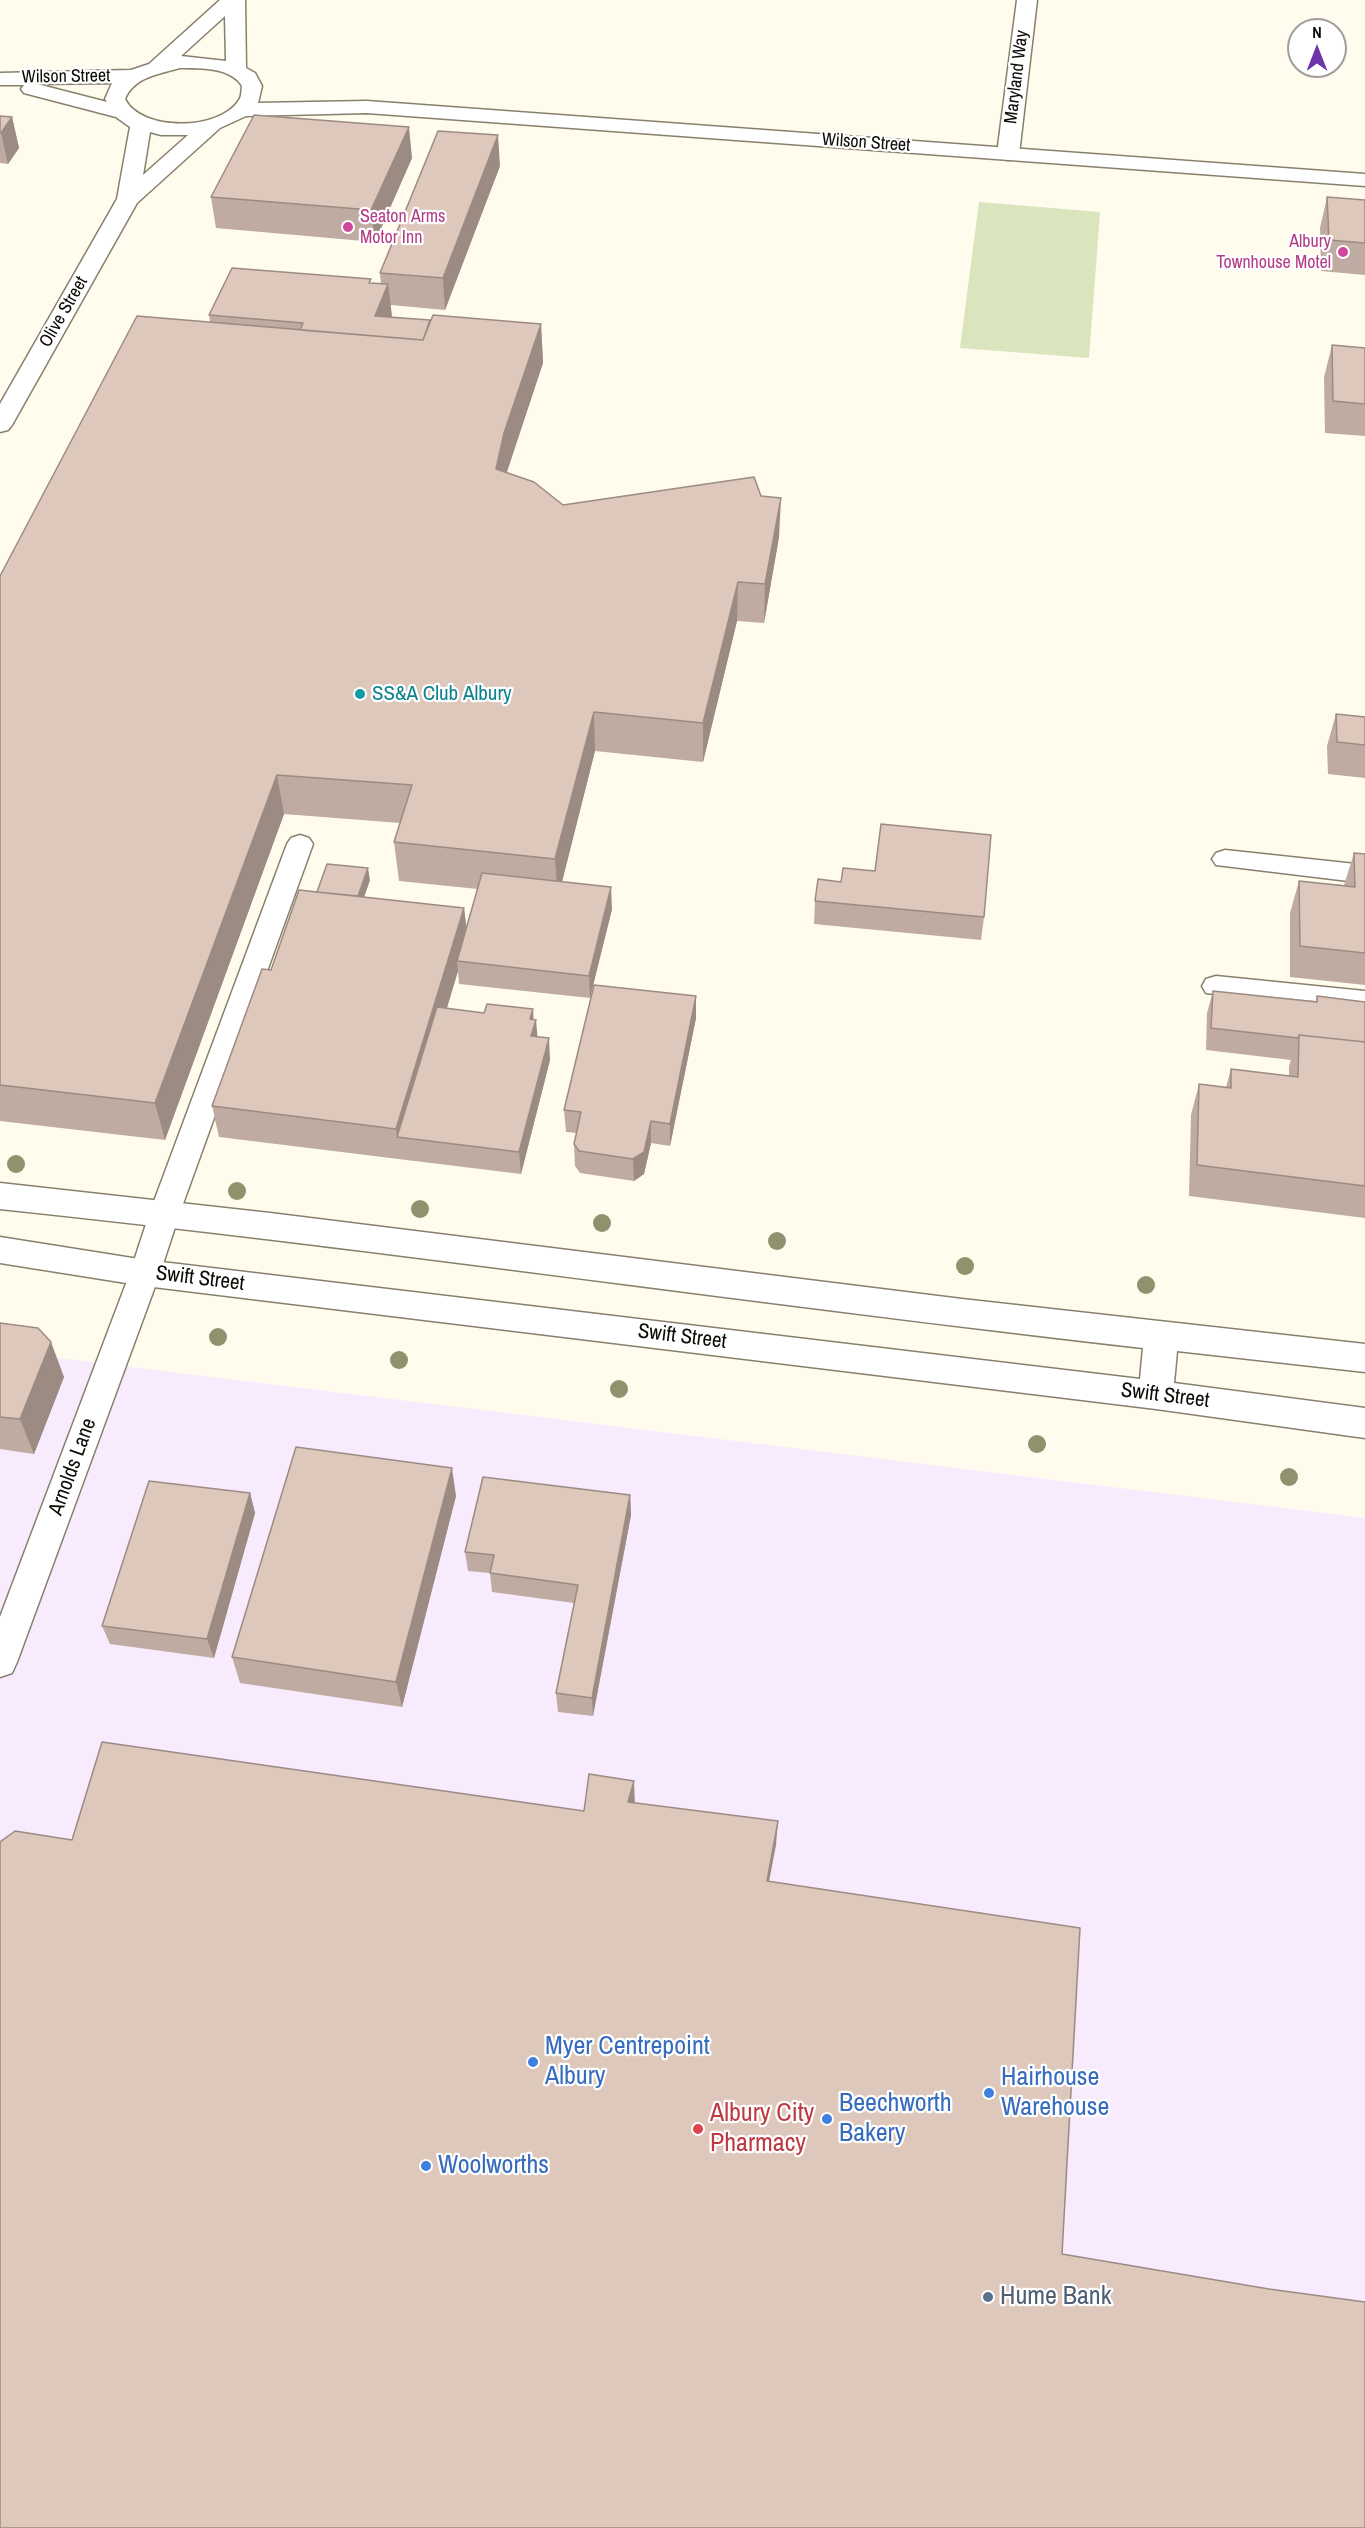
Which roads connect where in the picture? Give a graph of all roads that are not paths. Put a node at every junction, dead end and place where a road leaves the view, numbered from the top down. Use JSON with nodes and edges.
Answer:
{"nodes":[{"id":1,"x":233,"y":0,"type":"edge"},
{"id":2,"x":1027,"y":0,"type":"edge"},
{"id":3,"x":158,"y":66,"type":"junction"},
{"id":4,"x":132,"y":76,"type":"junction"},
{"id":5,"x":244,"y":78,"type":"junction"},
{"id":6,"x":0,"y":80,"type":"edge"},
{"id":7,"x":366,"y":107,"type":"junction"},
{"id":8,"x":242,"y":110,"type":"junction"},
{"id":9,"x":119,"y":112,"type":"junction"},
{"id":10,"x":212,"y":124,"type":"junction"},
{"id":11,"x":141,"y":125,"type":"junction"},
{"id":12,"x":1008,"y":154,"type":"junction"},
{"id":13,"x":1365,"y":180,"type":"edge"},
{"id":14,"x":128,"y":199,"type":"junction"},
{"id":15,"x":0,"y":425,"type":"edge"},
{"id":16,"x":300,"y":844,"type":"dead end"},
{"id":17,"x":1226,"y":859,"type":"dead end"},
{"id":18,"x":1365,"y":874,"type":"edge"},
{"id":19,"x":1216,"y":986,"type":"dead end"},
{"id":20,"x":1365,"y":1001,"type":"edge"},
{"id":21,"x":0,"y":1196,"type":"edge"},
{"id":22,"x":165,"y":1212,"type":"junction"},
{"id":23,"x":0,"y":1250,"type":"edge"},
{"id":24,"x":145,"y":1273,"type":"junction"},
{"id":25,"x":1161,"y":1336,"type":"junction"},
{"id":26,"x":1365,"y":1358,"type":"edge"},
{"id":27,"x":1156,"y":1395,"type":"junction"},
{"id":28,"x":1365,"y":1423,"type":"edge"},
{"id":29,"x":0,"y":1662,"type":"edge"}],
"edges":[{"from":1,"to":3,"type":"street"},
{"from":1,"to":5,"type":"street"},
{"from":2,"to":12,"type":"street","name":"Maryland Way"},
{"from":3,"to":4,"type":"street"},
{"from":3,"to":5,"type":"street","name":"Wilson Street"},
{"from":4,"to":6,"type":"street","name":"Wilson Street"},
{"from":4,"to":9,"type":"street"},
{"from":5,"to":7,"type":"street","name":"Wilson Street"},
{"from":5,"to":8,"type":"street"},
{"from":6,"to":9,"type":"street","name":"Wilson Street"},
{"from":7,"to":8,"type":"street","name":"Wilson Street"},
{"from":7,"to":12,"type":"street","name":"Wilson Street"},
{"from":8,"to":10,"type":"street"},
{"from":9,"to":11,"type":"street","name":"Wilson Street"},
{"from":10,"to":11,"type":"street"},
{"from":10,"to":14,"type":"street","name":"Olive Street"},
{"from":11,"to":14,"type":"street","name":"Olive Street"},
{"from":12,"to":13,"type":"street","name":"Wilson Street"},
{"from":14,"to":15,"type":"street","name":"Olive Street"},
{"from":16,"to":22,"type":"lane","name":"Arnolds Lane"},
{"from":17,"to":18,"type":"lane"},
{"from":19,"to":20,"type":"lane"},
{"from":21,"to":22,"type":"street"},
{"from":22,"to":24,"type":"lane","name":"Arnolds Lane"},
{"from":22,"to":25,"type":"street"},
{"from":23,"to":24,"type":"street","name":"Swift Street"},
{"from":24,"to":27,"type":"street","name":"Swift Street"},
{"from":24,"to":29,"type":"lane","name":"Arnolds Lane"},
{"from":25,"to":26,"type":"street"},
{"from":25,"to":27,"type":"street"},
{"from":27,"to":28,"type":"street","name":"Swift Street"}]}
